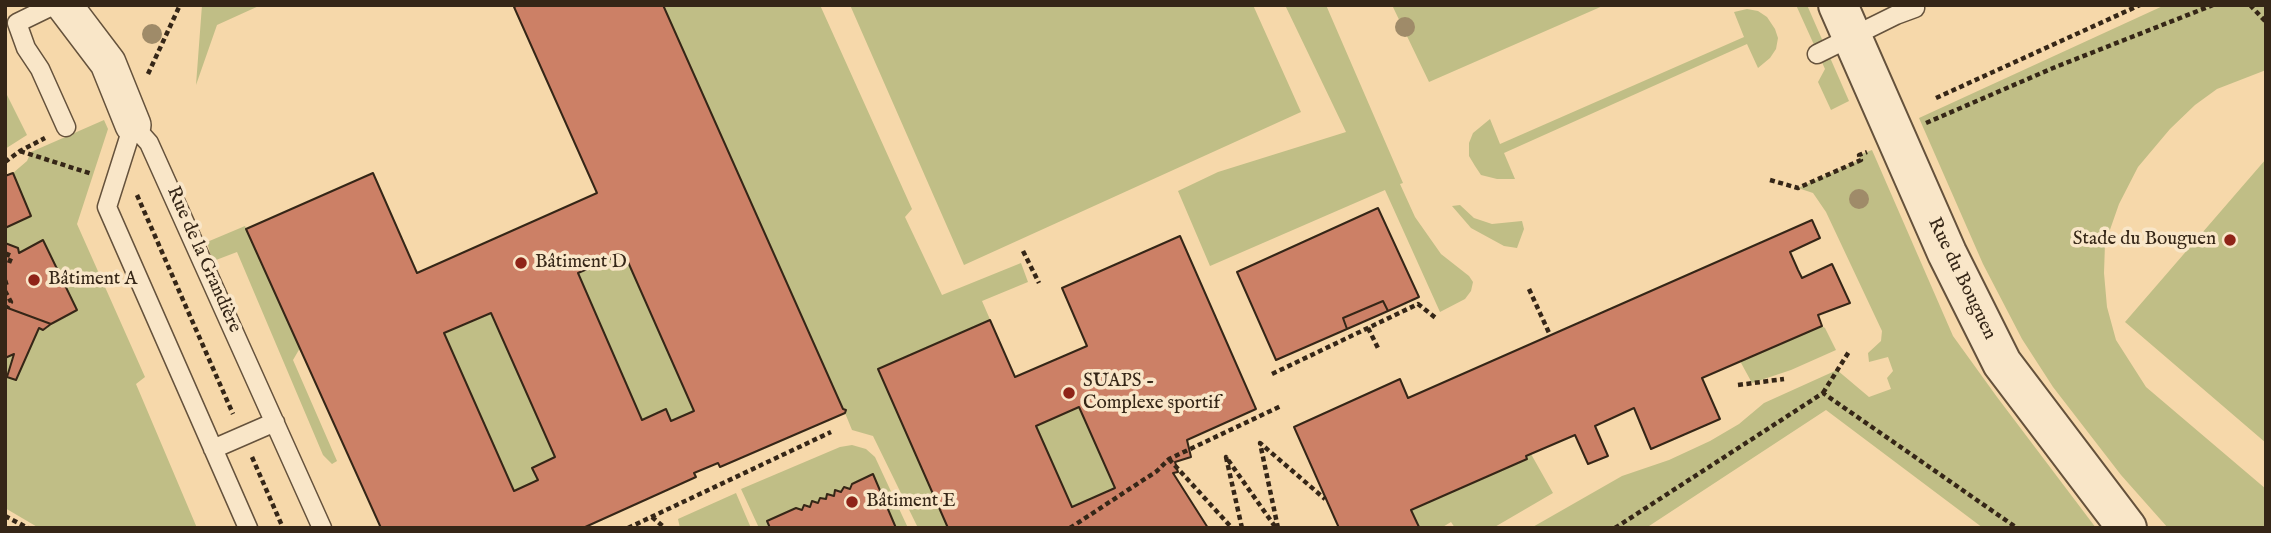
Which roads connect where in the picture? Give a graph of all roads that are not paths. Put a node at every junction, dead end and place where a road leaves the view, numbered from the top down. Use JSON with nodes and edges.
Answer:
{"nodes":[{"id":1,"x":54,"y":5,"type":"edge"},
{"id":2,"x":64,"y":5,"type":"edge"},
{"id":3,"x":1915,"y":8,"type":"dead end"},
{"id":4,"x":1845,"y":21,"type":"edge"},
{"id":5,"x":1817,"y":54,"type":"dead end"},
{"id":6,"x":128,"y":113,"type":"junction"},
{"id":7,"x":66,"y":127,"type":"dead end"},
{"id":8,"x":275,"y":422,"type":"junction"},
{"id":9,"x":213,"y":449,"type":"junction"},
{"id":10,"x":248,"y":528,"type":"edge"},
{"id":11,"x":322,"y":528,"type":"edge"},
{"id":12,"x":2127,"y":528,"type":"edge"}],
"edges":[{"from":1,"to":7,"type":"lane"},
{"from":2,"to":6,"type":"street","name":"Rue de la Grandière"},
{"from":3,"to":4,"type":"lane"},
{"from":4,"to":5,"type":"lane"},
{"from":4,"to":12,"type":"street","name":"Rue du Bouguen"},
{"from":6,"to":8,"type":"lane","name":"Rue de la Grandière"},
{"from":6,"to":9,"type":"lane"},
{"from":8,"to":9,"type":"lane"},
{"from":8,"to":11,"type":"lane","name":"Rue de la Grandière"},
{"from":9,"to":10,"type":"lane"}]}
